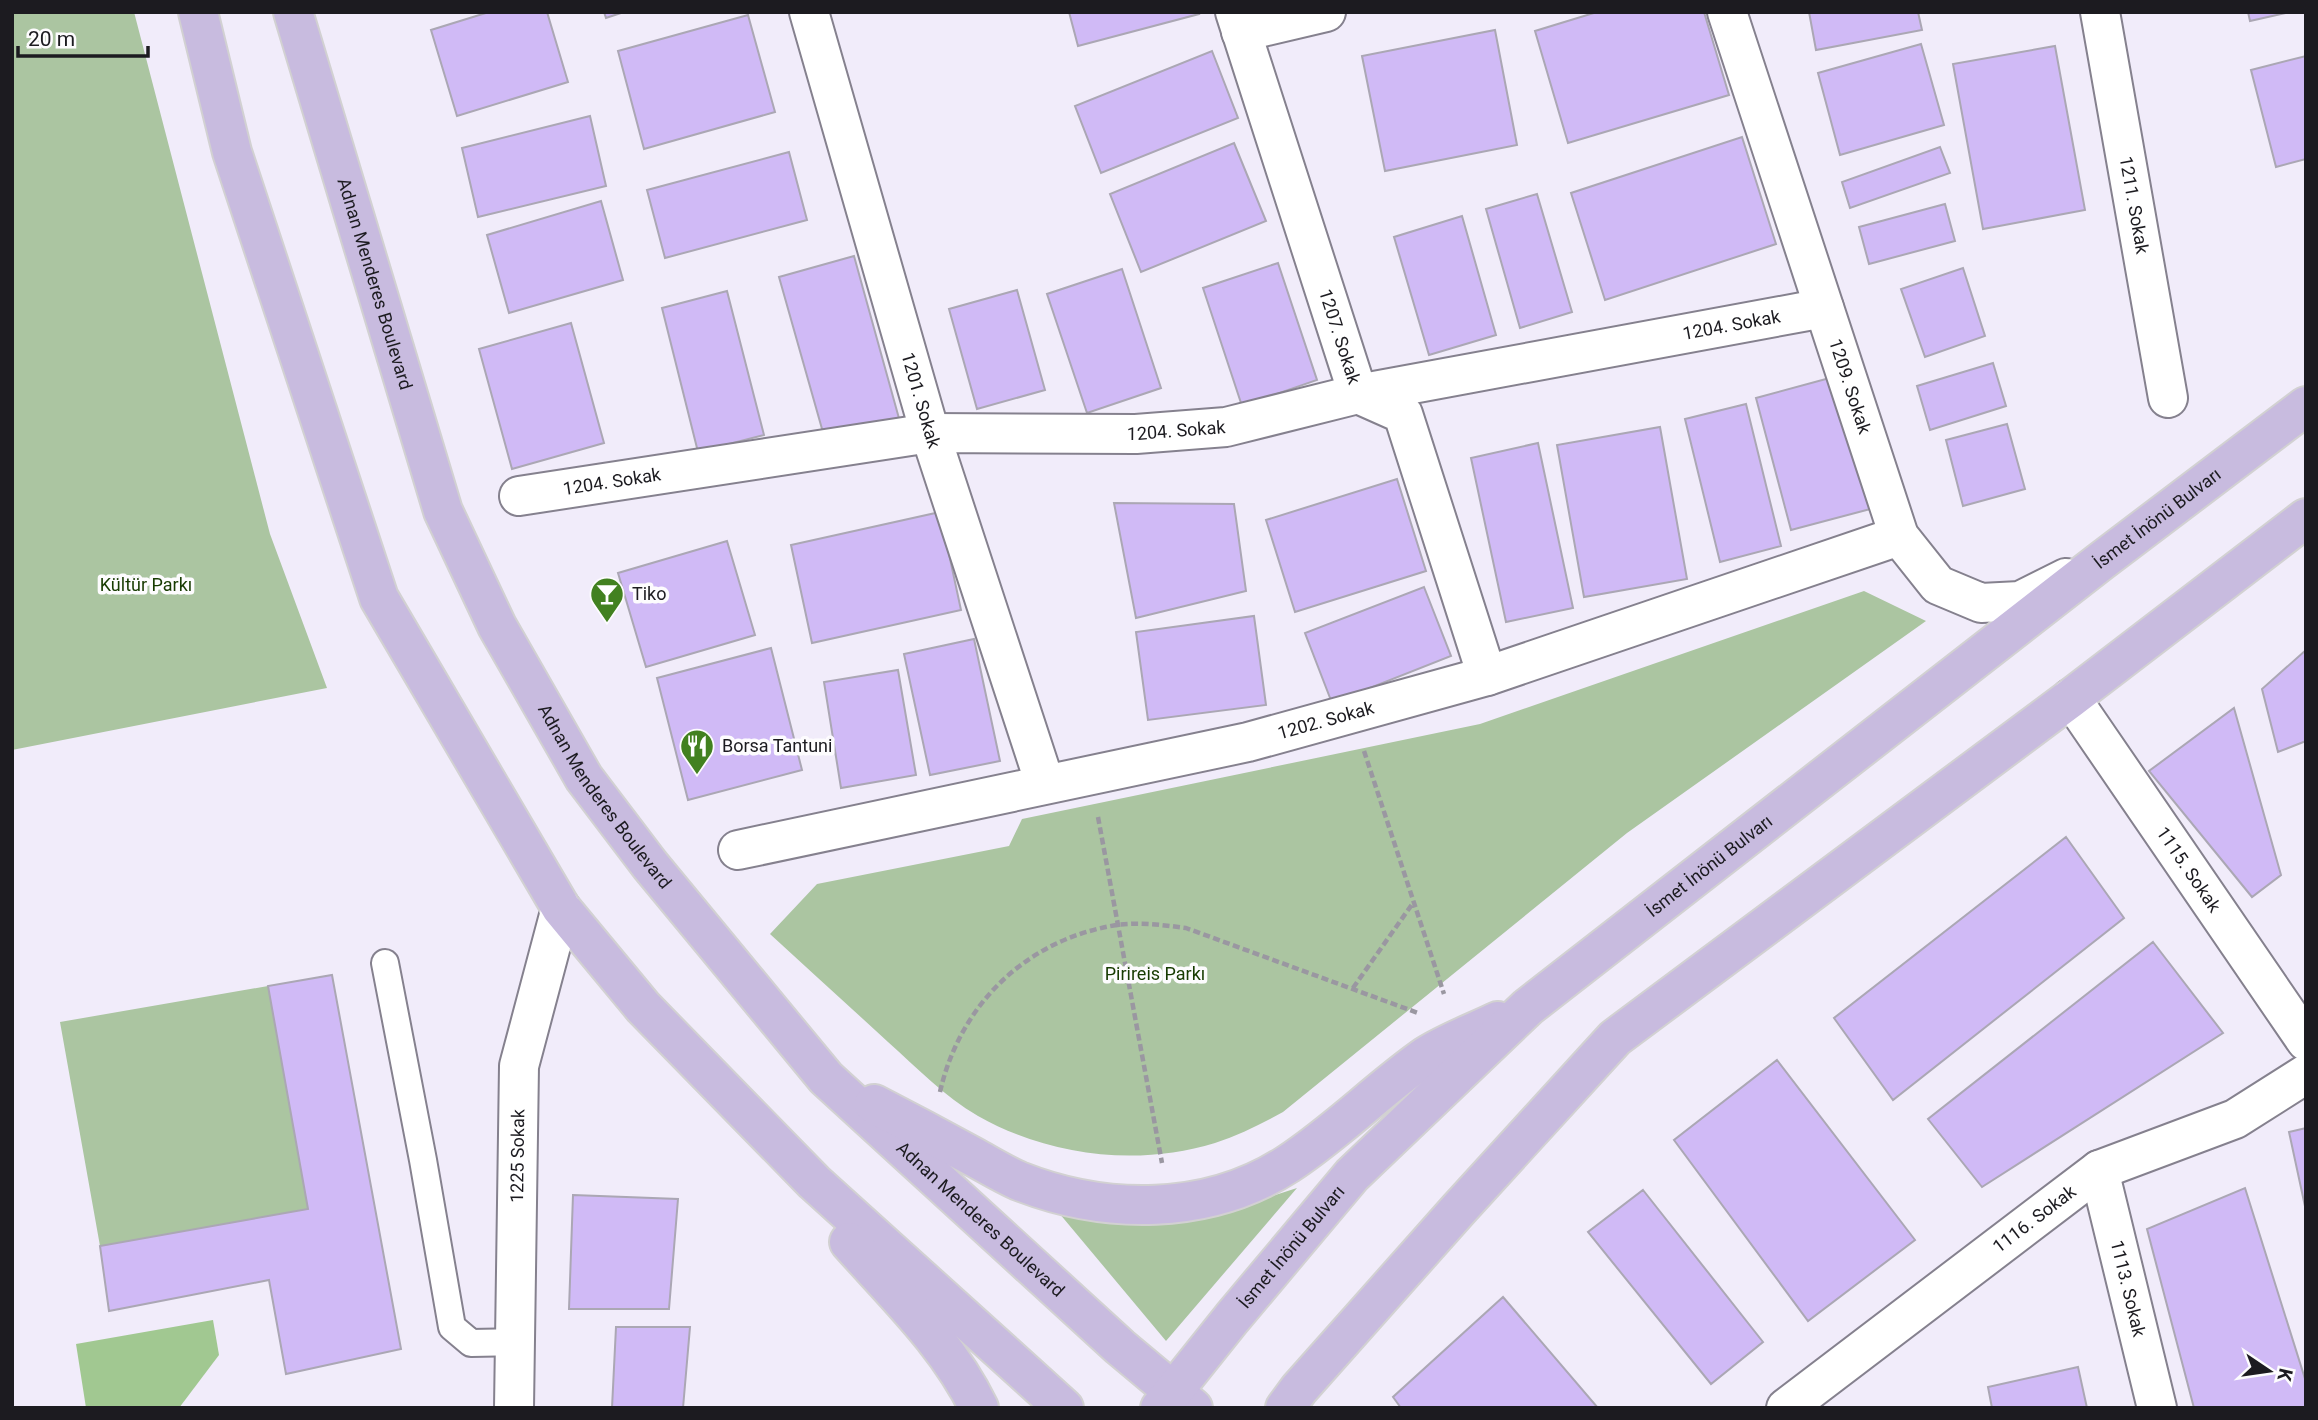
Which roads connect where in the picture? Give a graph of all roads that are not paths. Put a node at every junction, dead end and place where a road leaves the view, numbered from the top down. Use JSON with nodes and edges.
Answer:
{"nodes":[{"id":1,"x":198,"y":12,"type":"edge"},
{"id":2,"x":293,"y":12,"type":"edge"},
{"id":3,"x":809,"y":12,"type":"edge"},
{"id":4,"x":1326,"y":12,"type":"edge"},
{"id":5,"x":1727,"y":12,"type":"edge"},
{"id":6,"x":2100,"y":12,"type":"edge"},
{"id":7,"x":1238,"y":22,"type":"edge"},
{"id":8,"x":1824,"y":309,"type":"junction"},
{"id":9,"x":1358,"y":394,"type":"junction"},
{"id":10,"x":2168,"y":398,"type":"dead end"},
{"id":11,"x":2306,"y":405,"type":"edge"},
{"id":12,"x":930,"y":433,"type":"junction"},
{"id":13,"x":519,"y":496,"type":"dead end"},
{"id":14,"x":2306,"y":518,"type":"edge"},
{"id":15,"x":1899,"y":536,"type":"junction"},
{"id":16,"x":2100,"y":562,"type":"junction"},
{"id":17,"x":1488,"y":676,"type":"junction"},
{"id":18,"x":2071,"y":698,"type":"junction"},
{"id":19,"x":1045,"y":784,"type":"junction"},
{"id":20,"x":738,"y":850,"type":"dead end"},
{"id":21,"x":561,"y":908,"type":"junction"},
{"id":22,"x":386,"y":963,"type":"dead end"},
{"id":23,"x":1528,"y":1007,"type":"junction"},
{"id":24,"x":2306,"y":1041,"type":"edge"},
{"id":25,"x":2306,"y":1074,"type":"edge"},
{"id":26,"x":826,"y":1078,"type":"junction"},
{"id":27,"x":2099,"y":1170,"type":"junction"},
{"id":28,"x":814,"y":1182,"type":"junction"},
{"id":29,"x":516,"y":1342,"type":"junction"},
{"id":30,"x":1175,"y":1402,"type":"edge"},
{"id":31,"x":514,"y":1408,"type":"edge"},
{"id":32,"x":979,"y":1408,"type":"edge"},
{"id":33,"x":1064,"y":1408,"type":"edge"},
{"id":34,"x":1285,"y":1408,"type":"edge"},
{"id":35,"x":1786,"y":1408,"type":"edge"},
{"id":36,"x":2157,"y":1408,"type":"edge"}],
"edges":[{"from":1,"to":21,"type":"main road"},
{"from":2,"to":26,"type":"main road","name":"Adnan Menderes Boulevard"},
{"from":3,"to":12,"type":"street","name":"1201. Sokak"},
{"from":4,"to":7,"type":"street"},
{"from":5,"to":8,"type":"street","name":"1209. Sokak"},
{"from":6,"to":10,"type":"street","name":"1211. Sokak"},
{"from":7,"to":9,"type":"street","name":"1207. Sokak"},
{"from":8,"to":9,"type":"street","name":"1204. Sokak"},
{"from":8,"to":15,"type":"street","name":"1209. Sokak"},
{"from":9,"to":12,"type":"street","name":"1204. Sokak"},
{"from":9,"to":17,"type":"street","name":"1207. Sokak"},
{"from":11,"to":16,"type":"main road","name":"İsmet İnönü Bulvarı"},
{"from":12,"to":13,"type":"street","name":"1204. Sokak"},
{"from":12,"to":19,"type":"street","name":"1201. Sokak"},
{"from":14,"to":18,"type":"main road"},
{"from":15,"to":16,"type":"street","name":"1209. Sokak"},
{"from":15,"to":17,"type":"street","name":"1202. Sokak"},
{"from":16,"to":23,"type":"main road","name":"İsmet İnönü Bulvarı"},
{"from":17,"to":19,"type":"street","name":"1202. Sokak"},
{"from":18,"to":24,"type":"street","name":"1115. Sokak"},
{"from":18,"to":34,"type":"main road"},
{"from":19,"to":20,"type":"street","name":"1202. Sokak"},
{"from":21,"to":28,"type":"main road"},
{"from":21,"to":29,"type":"street","name":"1225 Sokak"},
{"from":22,"to":29,"type":"lane"},
{"from":23,"to":26,"type":"main road"},
{"from":23,"to":30,"type":"main road","name":"İsmet İnönü Bulvarı"},
{"from":25,"to":27,"type":"street","name":"1116. Sokak"},
{"from":26,"to":30,"type":"main road","name":"Adnan Menderes Boulevard"},
{"from":27,"to":35,"type":"street","name":"1116. Sokak"},
{"from":27,"to":36,"type":"street","name":"1113. Sokak"},
{"from":28,"to":32,"type":"main road"},
{"from":28,"to":33,"type":"main road"},
{"from":29,"to":31,"type":"street","name":"1225 Sokak"}]}
